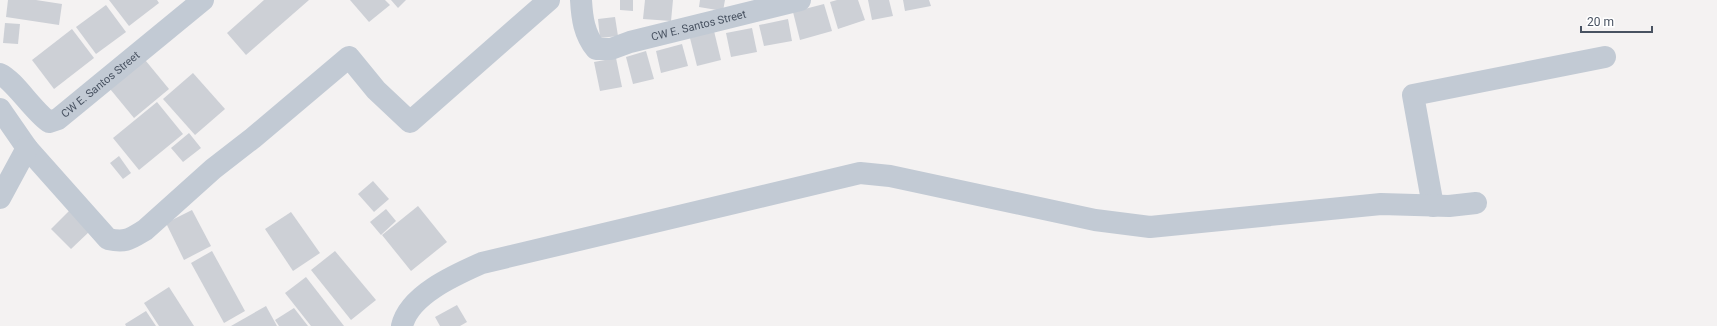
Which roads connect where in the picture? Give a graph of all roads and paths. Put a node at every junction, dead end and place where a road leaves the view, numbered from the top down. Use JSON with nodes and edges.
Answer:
{"nodes":[{"id":1,"x":203,"y":0,"type":"edge"},
{"id":2,"x":549,"y":0,"type":"edge"},
{"id":3,"x":581,"y":0,"type":"edge"},
{"id":4,"x":800,"y":0,"type":"edge"},
{"id":5,"x":1605,"y":57,"type":"dead end"},
{"id":6,"x":0,"y":74,"type":"edge"},
{"id":7,"x":0,"y":109,"type":"edge"},
{"id":8,"x":27,"y":148,"type":"junction"},
{"id":9,"x":0,"y":198,"type":"edge"},
{"id":10,"x":1476,"y":203,"type":"dead end"},
{"id":11,"x":1433,"y":206,"type":"junction"},
{"id":12,"x":402,"y":326,"type":"edge"}],
"edges":[{"from":1,"to":6,"type":"street","name":"CW E. Santos Street"},
{"from":2,"to":8,"type":"street"},
{"from":3,"to":4,"type":"street","name":"CW E. Santos Street"},
{"from":5,"to":11,"type":"street"},
{"from":7,"to":8,"type":"street"},
{"from":8,"to":9,"type":"street"},
{"from":10,"to":11,"type":"street"},
{"from":11,"to":12,"type":"street"}]}
